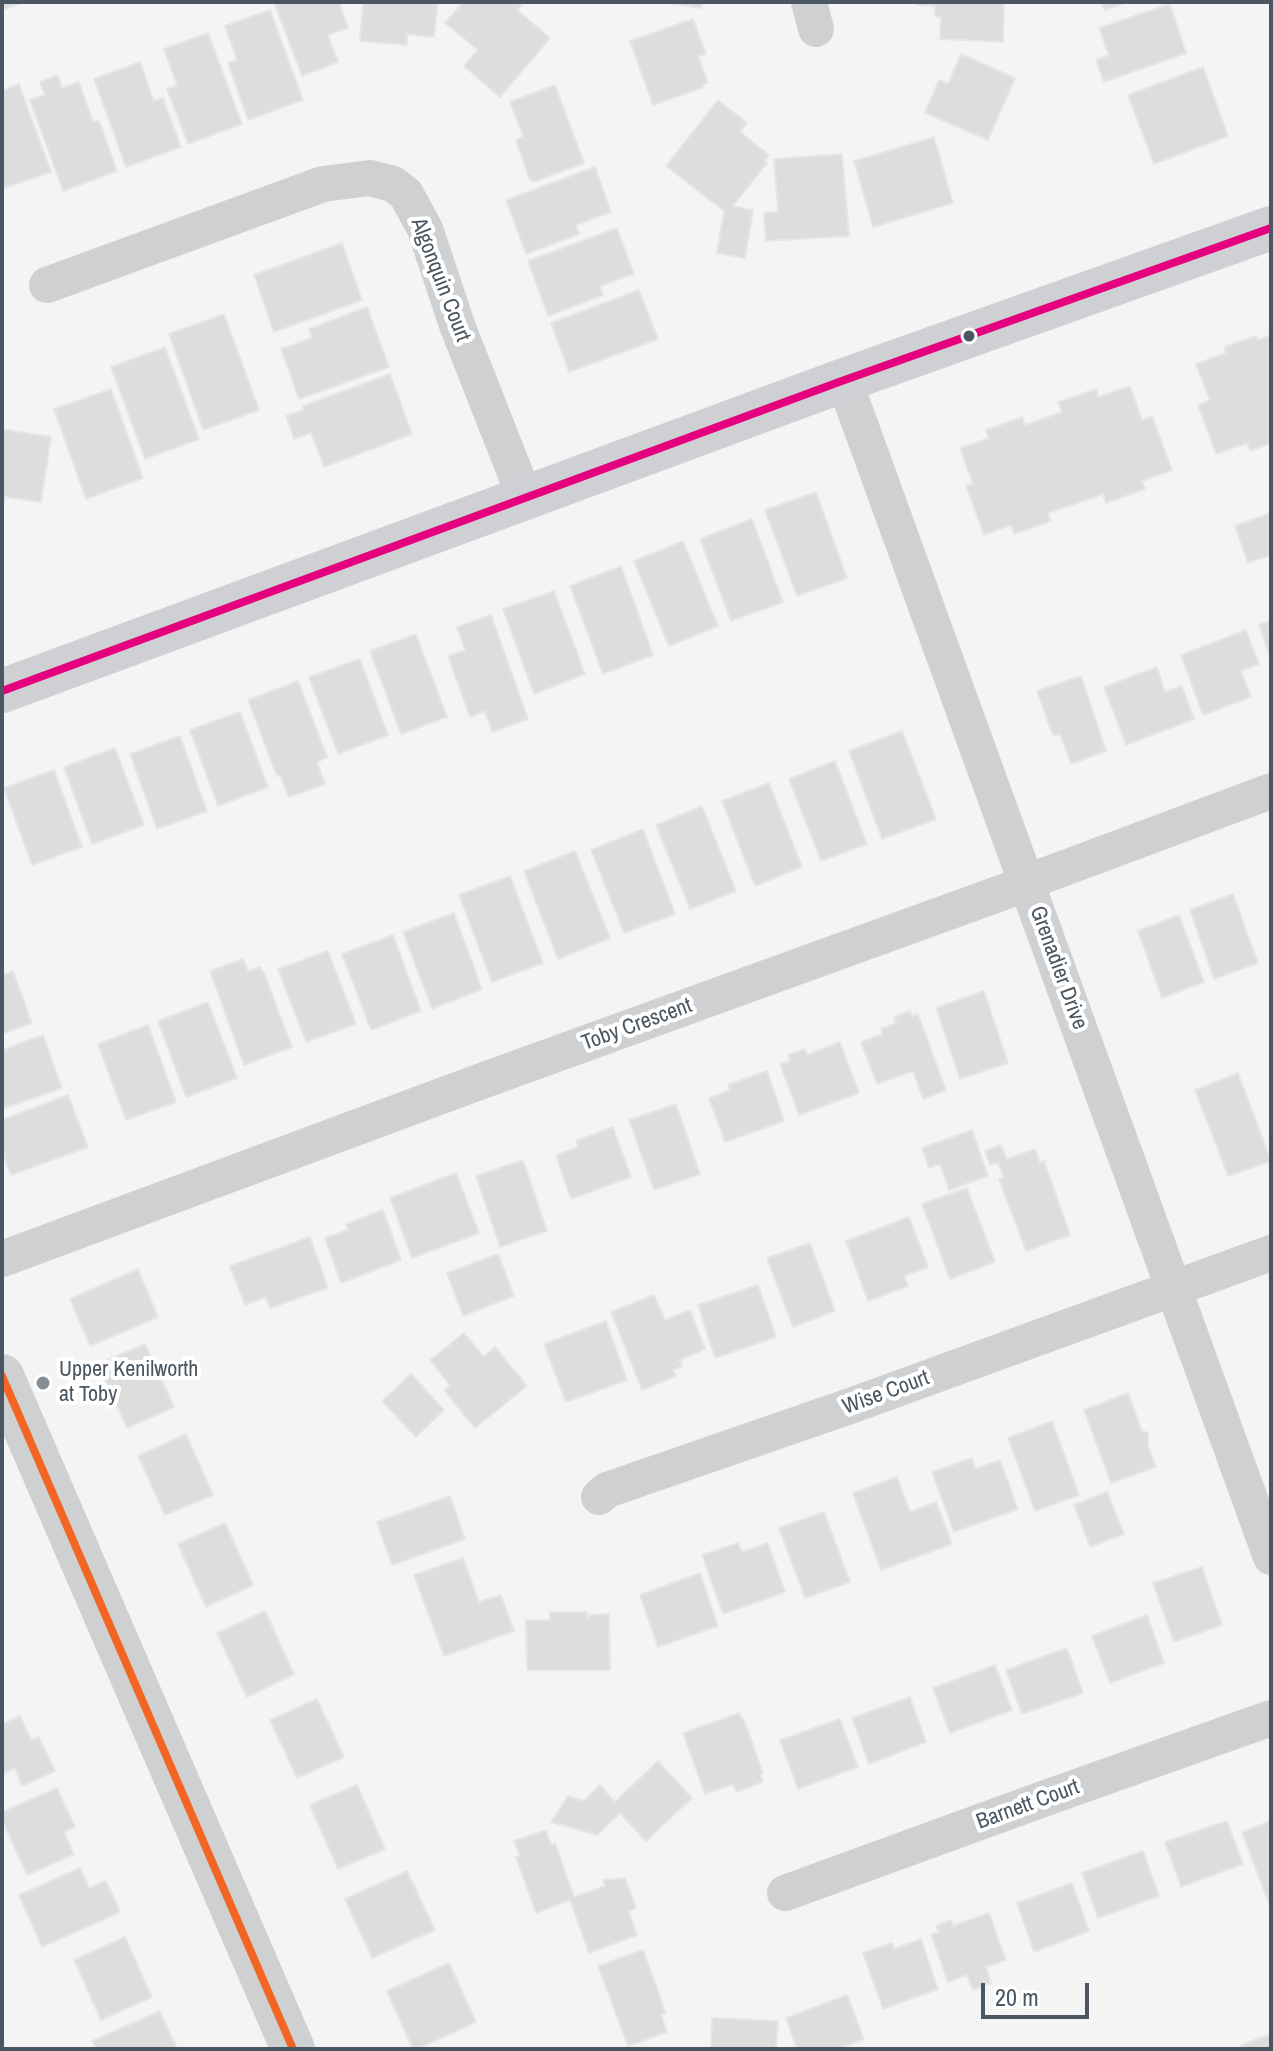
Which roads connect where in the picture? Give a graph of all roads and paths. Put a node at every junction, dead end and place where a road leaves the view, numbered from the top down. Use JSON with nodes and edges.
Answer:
{"nodes":[{"id":1,"x":1271,"y":228,"type":"edge"},
{"id":2,"x":47,"y":285,"type":"dead end"},
{"id":3,"x":844,"y":380,"type":"junction"},
{"id":4,"x":525,"y":498,"type":"junction"},
{"id":5,"x":2,"y":691,"type":"edge"},
{"id":6,"x":1271,"y":791,"type":"edge"},
{"id":7,"x":1027,"y":882,"type":"junction"},
{"id":8,"x":1271,"y":1253,"type":"edge"},
{"id":9,"x":2,"y":1259,"type":"edge"},
{"id":10,"x":1175,"y":1289,"type":"junction"},
{"id":11,"x":2,"y":1376,"type":"edge"},
{"id":12,"x":599,"y":1497,"type":"dead end"},
{"id":13,"x":1271,"y":1557,"type":"edge"},
{"id":14,"x":1271,"y":1718,"type":"edge"},
{"id":15,"x":785,"y":1893,"type":"dead end"},
{"id":16,"x":293,"y":2049,"type":"edge"}],
"edges":[{"from":1,"to":3,"type":"main road"},
{"from":2,"to":4,"type":"street","name":"Algonquin Court"},
{"from":3,"to":4,"type":"main road"},
{"from":3,"to":7,"type":"street","name":"Grenadier Drive"},
{"from":4,"to":5,"type":"main road"},
{"from":6,"to":7,"type":"street","name":"Toby Crescent"},
{"from":7,"to":9,"type":"street","name":"Toby Crescent"},
{"from":7,"to":10,"type":"street","name":"Grenadier Drive"},
{"from":8,"to":10,"type":"street","name":"Wise Court"},
{"from":10,"to":12,"type":"street","name":"Wise Court"},
{"from":10,"to":13,"type":"street","name":"Grenadier Drive"},
{"from":11,"to":16,"type":"street"},
{"from":14,"to":15,"type":"street","name":"Barnett Court"}]}
